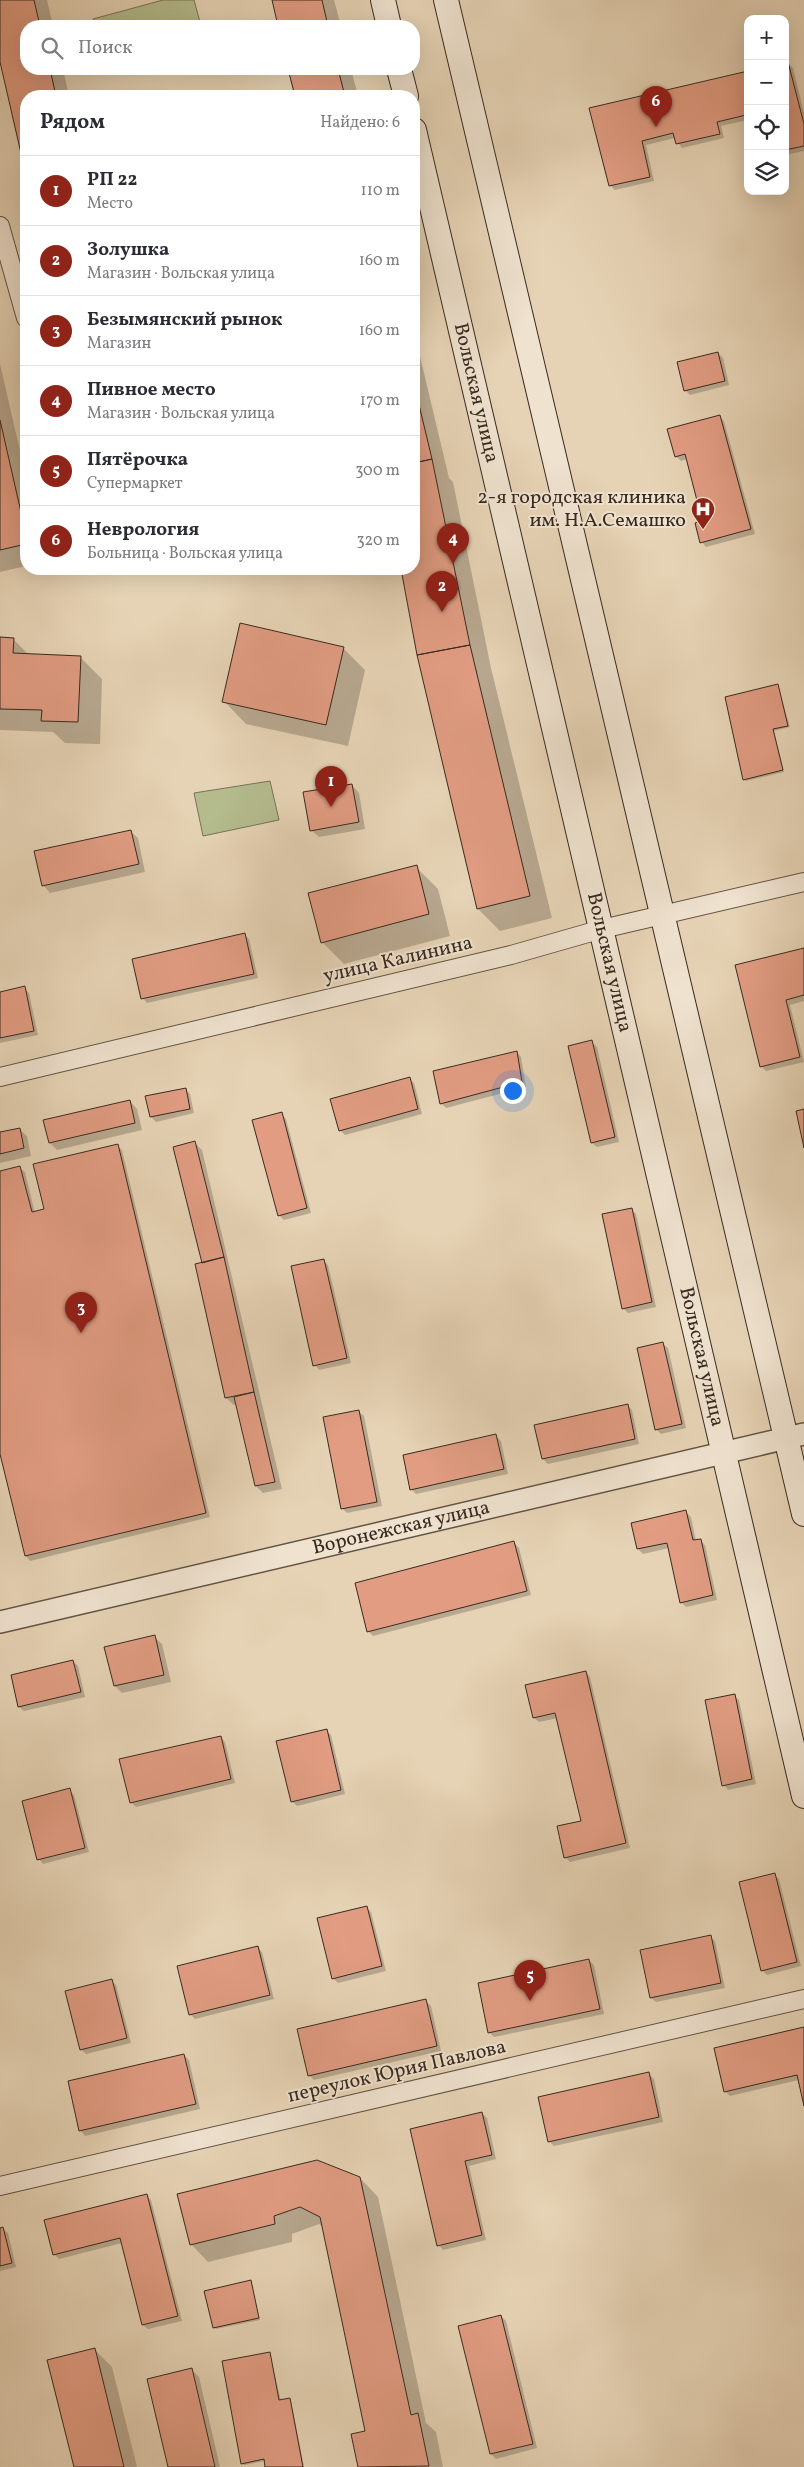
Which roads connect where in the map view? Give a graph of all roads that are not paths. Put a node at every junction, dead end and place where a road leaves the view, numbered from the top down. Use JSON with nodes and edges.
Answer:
{"nodes":[{"id":1,"x":383,"y":0,"type":"edge"},
{"id":2,"x":446,"y":0,"type":"edge"},
{"id":3,"x":388,"y":20,"type":"edge"},
{"id":4,"x":401,"y":75,"type":"edge"},
{"id":5,"x":404,"y":90,"type":"edge"},
{"id":6,"x":420,"y":156,"type":"edge"},
{"id":7,"x":0,"y":226,"type":"edge"},
{"id":8,"x":20,"y":297,"type":"edge"},
{"id":9,"x":804,"y":882,"type":"edge"},
{"id":10,"x":664,"y":916,"type":"junction"},
{"id":11,"x":602,"y":929,"type":"junction"},
{"id":12,"x":0,"y":1077,"type":"edge"},
{"id":13,"x":795,"y":1436,"type":"edge"},
{"id":14,"x":724,"y":1453,"type":"junction"},
{"id":15,"x":804,"y":1514,"type":"edge"},
{"id":16,"x":0,"y":1622,"type":"edge"},
{"id":17,"x":804,"y":1796,"type":"edge"},
{"id":18,"x":804,"y":1999,"type":"edge"},
{"id":19,"x":0,"y":2186,"type":"edge"}],
"edges":[{"from":1,"to":3,"type":"main road"},
{"from":2,"to":10,"type":"main road"},
{"from":4,"to":5,"type":"main road"},
{"from":6,"to":11,"type":"main road","name":"Вольская улица"},
{"from":7,"to":8,"type":"street"},
{"from":9,"to":10,"type":"street","name":"улица Калинина"},
{"from":10,"to":11,"type":"street","name":"улица Калинина"},
{"from":10,"to":13,"type":"main road"},
{"from":11,"to":12,"type":"street","name":"улица Калинина"},
{"from":11,"to":14,"type":"main road","name":"Вольская улица"},
{"from":13,"to":14,"type":"street","name":"Воронежская улица"},
{"from":13,"to":15,"type":"main road"},
{"from":14,"to":16,"type":"street","name":"Воронежская улица"},
{"from":14,"to":17,"type":"main road","name":"Вольская улица"},
{"from":18,"to":19,"type":"street","name":"переулок Юрия Павлова"}]}
